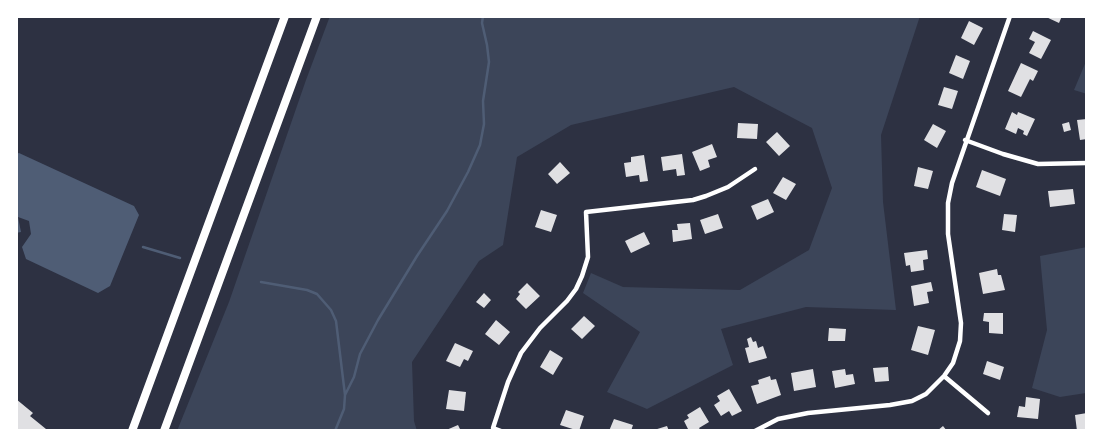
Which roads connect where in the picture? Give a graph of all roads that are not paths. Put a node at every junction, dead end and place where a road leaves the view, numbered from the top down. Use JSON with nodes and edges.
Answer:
{"nodes":[{"id":1,"x":285,"y":16,"type":"edge"},
{"id":2,"x":317,"y":16,"type":"edge"},
{"id":3,"x":1010,"y":16,"type":"edge"},
{"id":4,"x":965,"y":140,"type":"junction"},
{"id":5,"x":1087,"y":163,"type":"edge"},
{"id":6,"x":755,"y":169,"type":"dead end"},
{"id":7,"x":944,"y":376,"type":"junction"},
{"id":8,"x":988,"y":412,"type":"dead end"},
{"id":9,"x":132,"y":431,"type":"edge"},
{"id":10,"x":164,"y":431,"type":"edge"},
{"id":11,"x":501,"y":431,"type":"edge"},
{"id":12,"x":756,"y":431,"type":"edge"}],
"edges":[{"from":1,"to":9,"type":"highway"},
{"from":2,"to":10,"type":"highway"},
{"from":3,"to":4,"type":"street"},
{"from":4,"to":5,"type":"street"},
{"from":4,"to":7,"type":"street"},
{"from":6,"to":11,"type":"street"},
{"from":7,"to":8,"type":"street"},
{"from":7,"to":12,"type":"street"}]}
